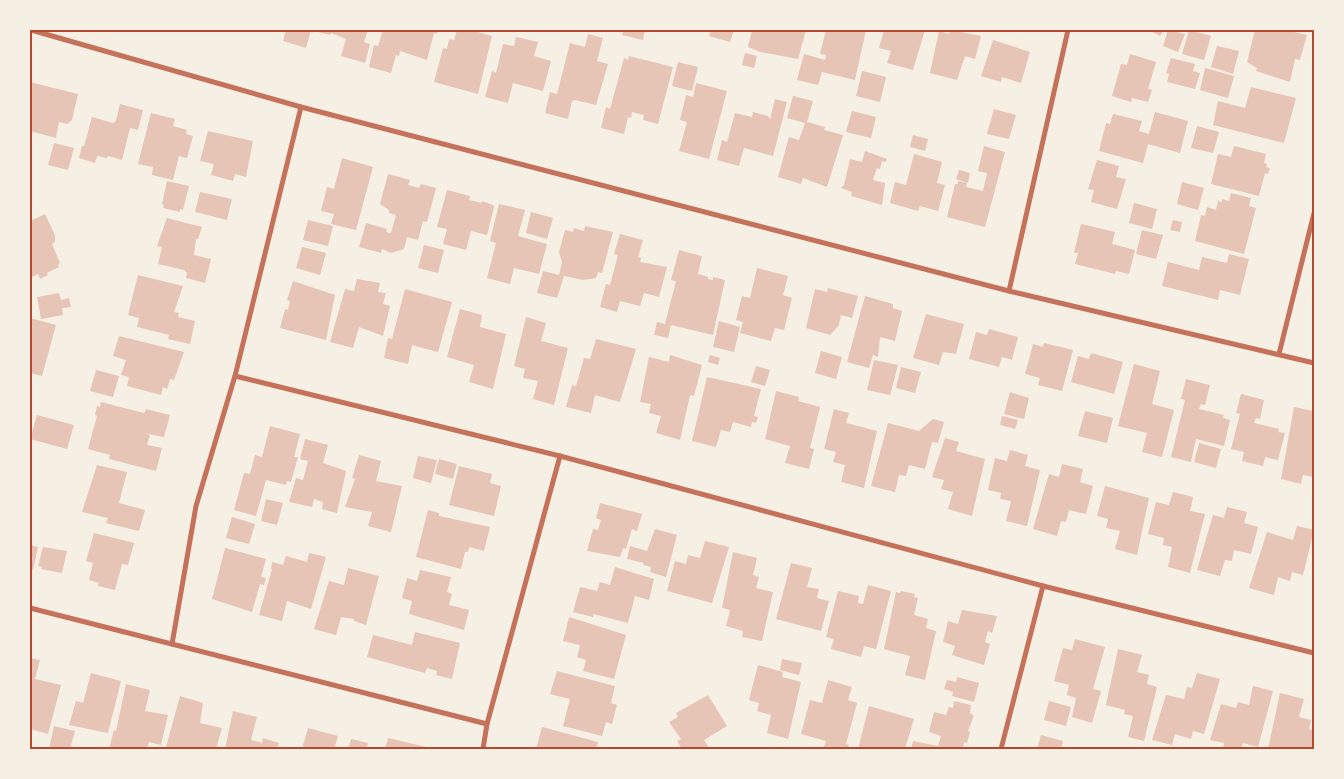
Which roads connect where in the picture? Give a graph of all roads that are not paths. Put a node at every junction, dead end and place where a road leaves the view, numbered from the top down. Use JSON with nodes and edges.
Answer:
{"nodes":[{"id":1,"x":31,"y":30,"type":"edge"},
{"id":2,"x":1068,"y":30,"type":"edge"},
{"id":3,"x":301,"y":107,"type":"junction"},
{"id":4,"x":1314,"y":213,"type":"edge"},
{"id":5,"x":1009,"y":291,"type":"junction"},
{"id":6,"x":1280,"y":354,"type":"junction"},
{"id":7,"x":1314,"y":363,"type":"edge"},
{"id":8,"x":235,"y":376,"type":"junction"},
{"id":9,"x":560,"y":456,"type":"junction"},
{"id":10,"x":1043,"y":586,"type":"junction"},
{"id":11,"x":30,"y":608,"type":"edge"},
{"id":12,"x":172,"y":644,"type":"junction"},
{"id":13,"x":1314,"y":653,"type":"edge"},
{"id":14,"x":487,"y":724,"type":"junction"},
{"id":15,"x":483,"y":749,"type":"edge"},
{"id":16,"x":1001,"y":749,"type":"edge"}],
"edges":[{"from":1,"to":3,"type":"street"},
{"from":2,"to":5,"type":"street"},
{"from":3,"to":5,"type":"street"},
{"from":3,"to":8,"type":"street"},
{"from":4,"to":6,"type":"street"},
{"from":5,"to":6,"type":"street"},
{"from":6,"to":7,"type":"street"},
{"from":8,"to":9,"type":"street"},
{"from":8,"to":12,"type":"street"},
{"from":9,"to":10,"type":"street"},
{"from":9,"to":14,"type":"street"},
{"from":10,"to":13,"type":"street"},
{"from":10,"to":16,"type":"street"},
{"from":11,"to":12,"type":"street"},
{"from":12,"to":14,"type":"street"},
{"from":14,"to":15,"type":"street"}]}
